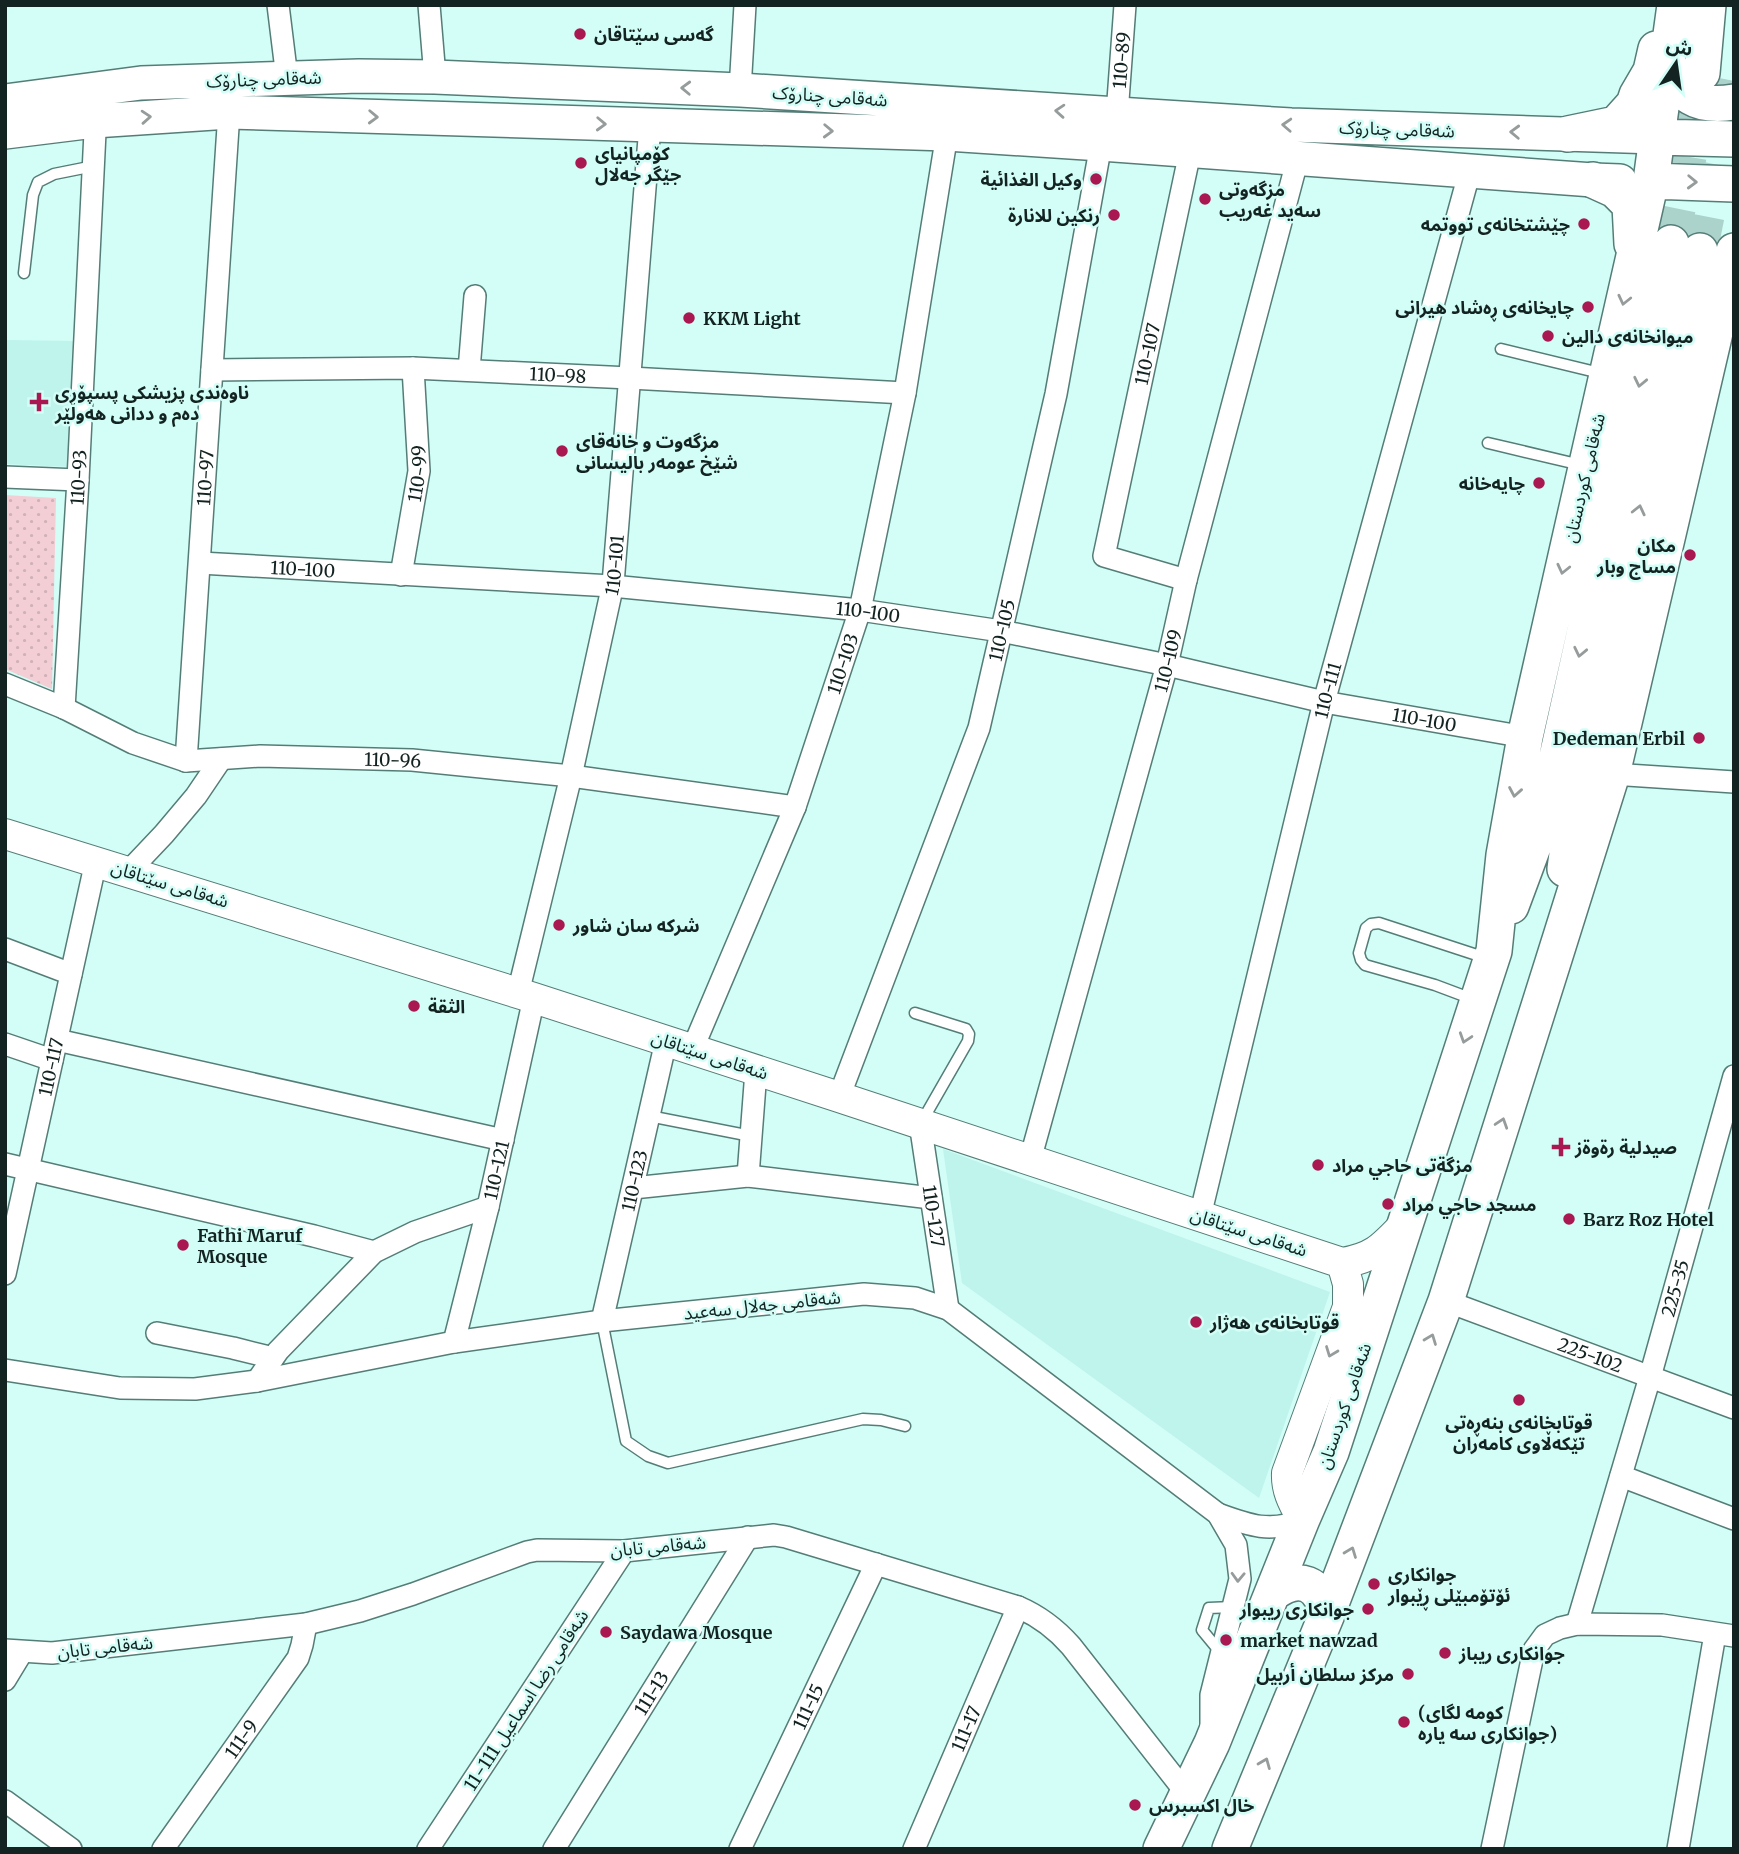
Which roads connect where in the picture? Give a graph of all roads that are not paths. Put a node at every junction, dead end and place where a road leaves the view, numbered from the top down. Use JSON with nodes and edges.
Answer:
{"nodes":[{"id":1,"x":278,"y":5,"type":"edge"},
{"id":2,"x":429,"y":5,"type":"edge"},
{"id":3,"x":745,"y":5,"type":"edge"},
{"id":4,"x":1125,"y":5,"type":"edge"},
{"id":5,"x":1667,"y":5,"type":"edge"},
{"id":6,"x":1675,"y":5,"type":"edge"},
{"id":7,"x":1708,"y":5,"type":"edge"},
{"id":8,"x":1668,"y":62,"type":"junction"},
{"id":9,"x":1702,"y":73,"type":"tunnel mouth"},
{"id":10,"x":435,"y":77,"type":"junction"},
{"id":11,"x":287,"y":78,"type":"junction"},
{"id":12,"x":740,"y":90,"type":"junction"},
{"id":13,"x":5,"y":101,"type":"edge"},
{"id":14,"x":1734,"y":102,"type":"edge"},
{"id":15,"x":229,"y":112,"type":"junction"},
{"id":16,"x":1117,"y":114,"type":"junction"},
{"id":17,"x":94,"y":121,"type":"junction"},
{"id":18,"x":650,"y":126,"type":"junction"},
{"id":19,"x":5,"y":132,"type":"edge"},
{"id":20,"x":947,"y":134,"type":"junction"},
{"id":21,"x":1568,"y":134,"type":"junction"},
{"id":22,"x":1656,"y":137,"type":"junction"},
{"id":23,"x":1734,"y":139,"type":"edge"},
{"id":24,"x":1101,"y":144,"type":"junction"},
{"id":25,"x":1190,"y":152,"type":"junction"},
{"id":26,"x":1297,"y":158,"type":"junction"},
{"id":27,"x":94,"y":166,"type":"junction"},
{"id":28,"x":1472,"y":172,"type":"junction"},
{"id":29,"x":1593,"y":180,"type":"junction"},
{"id":30,"x":1651,"y":181,"type":"junction"},
{"id":31,"x":1734,"y":184,"type":"edge"},
{"id":32,"x":1660,"y":248,"type":"junction"},
{"id":33,"x":1734,"y":251,"type":"tunnel mouth"},
{"id":34,"x":24,"y":273,"type":"dead end"},
{"id":35,"x":1727,"y":290,"type":"edge"},
{"id":36,"x":475,"y":296,"type":"dead end"},
{"id":37,"x":1501,"y":349,"type":"dead end"},
{"id":38,"x":413,"y":368,"type":"junction"},
{"id":39,"x":212,"y":370,"type":"junction"},
{"id":40,"x":469,"y":370,"type":"junction"},
{"id":41,"x":1606,"y":375,"type":"junction"},
{"id":42,"x":630,"y":378,"type":"junction"},
{"id":43,"x":905,"y":393,"type":"junction"},
{"id":44,"x":1488,"y":443,"type":"dead end"},
{"id":45,"x":1586,"y":467,"type":"junction"},
{"id":46,"x":5,"y":477,"type":"edge"},
{"id":47,"x":78,"y":480,"type":"junction"},
{"id":48,"x":200,"y":563,"type":"junction"},
{"id":49,"x":401,"y":575,"type":"junction"},
{"id":50,"x":1186,"y":580,"type":"junction"},
{"id":51,"x":612,"y":586,"type":"junction"},
{"id":52,"x":860,"y":610,"type":"junction"},
{"id":53,"x":1001,"y":631,"type":"junction"},
{"id":54,"x":1167,"y":665,"type":"junction"},
{"id":55,"x":5,"y":684,"type":"edge"},
{"id":56,"x":1324,"y":702,"type":"junction"},
{"id":57,"x":64,"y":708,"type":"junction"},
{"id":58,"x":1525,"y":737,"type":"junction"},
{"id":59,"x":221,"y":759,"type":"junction"},
{"id":60,"x":186,"y":761,"type":"junction"},
{"id":61,"x":1612,"y":774,"type":"junction"},
{"id":62,"x":571,"y":776,"type":"junction"},
{"id":63,"x":1734,"y":782,"type":"edge"},
{"id":64,"x":795,"y":807,"type":"junction"},
{"id":65,"x":5,"y":834,"type":"edge"},
{"id":66,"x":96,"y":861,"type":"junction"},
{"id":67,"x":129,"y":871,"type":"junction"},
{"id":68,"x":5,"y":949,"type":"edge"},
{"id":69,"x":1492,"y":955,"type":"junction"},
{"id":70,"x":1553,"y":962,"type":"junction"},
{"id":71,"x":71,"y":974,"type":"junction"},
{"id":72,"x":526,"y":995,"type":"junction"},
{"id":73,"x":1477,"y":1000,"type":"junction"},
{"id":74,"x":915,"y":1013,"type":"dead end"},
{"id":75,"x":5,"y":1044,"type":"edge"},
{"id":76,"x":679,"y":1046,"type":"junction"},
{"id":77,"x":55,"y":1050,"type":"junction"},
{"id":78,"x":756,"y":1071,"type":"junction"},
{"id":79,"x":1734,"y":1076,"type":"edge"},
{"id":80,"x":839,"y":1097,"type":"junction"},
{"id":81,"x":649,"y":1115,"type":"junction"},
{"id":82,"x":920,"y":1123,"type":"junction"},
{"id":83,"x":751,"y":1136,"type":"junction"},
{"id":84,"x":503,"y":1140,"type":"junction"},
{"id":85,"x":1030,"y":1160,"type":"junction"},
{"id":86,"x":5,"y":1164,"type":"edge"},
{"id":87,"x":28,"y":1169,"type":"junction"},
{"id":88,"x":748,"y":1176,"type":"junction"},
{"id":89,"x":633,"y":1188,"type":"junction"},
{"id":90,"x":931,"y":1198,"type":"junction"},
{"id":91,"x":488,"y":1207,"type":"junction"},
{"id":92,"x":1200,"y":1216,"type":"junction"},
{"id":93,"x":1403,"y":1226,"type":"junction"},
{"id":94,"x":374,"y":1252,"type":"junction"},
{"id":95,"x":1342,"y":1263,"type":"junction"},
{"id":96,"x":5,"y":1274,"type":"edge"},
{"id":97,"x":1446,"y":1301,"type":"junction"},
{"id":98,"x":948,"y":1309,"type":"junction"},
{"id":99,"x":602,"y":1321,"type":"junction"},
{"id":100,"x":157,"y":1333,"type":"dead end"},
{"id":101,"x":454,"y":1342,"type":"junction"},
{"id":102,"x":273,"y":1358,"type":"junction"},
{"id":103,"x":5,"y":1370,"type":"edge"},
{"id":104,"x":1650,"y":1377,"type":"junction"},
{"id":105,"x":257,"y":1381,"type":"junction"},
{"id":106,"x":1734,"y":1408,"type":"edge"},
{"id":107,"x":905,"y":1426,"type":"dead end"},
{"id":108,"x":1621,"y":1476,"type":"junction"},
{"id":109,"x":1309,"y":1504,"type":"junction"},
{"id":110,"x":1368,"y":1507,"type":"junction"},
{"id":111,"x":1218,"y":1514,"type":"junction"},
{"id":112,"x":1734,"y":1519,"type":"edge"},
{"id":113,"x":748,"y":1536,"type":"junction"},
{"id":114,"x":624,"y":1552,"type":"junction"},
{"id":115,"x":876,"y":1564,"type":"junction"},
{"id":116,"x":1273,"y":1593,"type":"junction"},
{"id":117,"x":1018,"y":1607,"type":"junction"},
{"id":118,"x":1327,"y":1614,"type":"junction"},
{"id":119,"x":306,"y":1624,"type":"junction"},
{"id":120,"x":1577,"y":1624,"type":"junction"},
{"id":121,"x":1724,"y":1635,"type":"edge"},
{"id":122,"x":14,"y":1651,"type":"edge"},
{"id":123,"x":5,"y":1680,"type":"edge"},
{"id":124,"x":1212,"y":1743,"type":"junction"},
{"id":125,"x":1187,"y":1794,"type":"junction"},
{"id":126,"x":5,"y":1801,"type":"edge"},
{"id":127,"x":71,"y":1849,"type":"edge"},
{"id":128,"x":163,"y":1849,"type":"edge"},
{"id":129,"x":428,"y":1849,"type":"edge"},
{"id":130,"x":554,"y":1849,"type":"edge"},
{"id":131,"x":740,"y":1849,"type":"edge"},
{"id":132,"x":914,"y":1849,"type":"edge"},
{"id":133,"x":1161,"y":1849,"type":"edge"},
{"id":134,"x":1230,"y":1849,"type":"edge"},
{"id":135,"x":1492,"y":1849,"type":"edge"},
{"id":136,"x":1678,"y":1849,"type":"edge"}],
"edges":[{"from":1,"to":11,"type":"street"},
{"from":2,"to":10,"type":"street"},
{"from":3,"to":12,"type":"street"},
{"from":4,"to":16,"type":"street","name":"110-89"},
{"from":5,"to":21,"type":"highway"},
{"from":6,"to":8,"type":"highway","name":"شەقامی کوردستان"},
{"from":7,"to":9,"type":"highway"},
{"from":8,"to":14,"type":"highway"},
{"from":8,"to":22,"type":"highway","name":"شەقامی کوردستان"},
{"from":10,"to":11,"type":"main road","name":"شەقامی چنارۆک"},
{"from":12,"to":10,"type":"main road","name":"شەقامی چنارۆک","one_way":true},
{"from":11,"to":13,"type":"main road","name":"شەقامی چنارۆک"},
{"from":16,"to":12,"type":"main road","name":"شەقامی چنارۆک","one_way":true},
{"from":17,"to":15,"type":"main road","name":"شەقامی چنارۆک","one_way":true},
{"from":15,"to":18,"type":"main road","name":"شەقامی چنارۆک","one_way":true},
{"from":15,"to":39,"type":"street","name":"110-97"},
{"from":21,"to":16,"type":"main road","name":"شەقامی چنارۆک","one_way":true},
{"from":17,"to":19,"type":"main road","name":"شەقامی چنارۆک"},
{"from":17,"to":27,"type":"street","name":"110-93"},
{"from":18,"to":20,"type":"main road","name":"شەقامی چنارۆک","one_way":true},
{"from":18,"to":42,"type":"street","name":"110-101"},
{"from":20,"to":24,"type":"main road","name":"شەقامی چنارۆک"},
{"from":20,"to":43,"type":"street","name":"110-103"},
{"from":21,"to":22,"type":"main road","name":"شەقامی چنارۆک"},
{"from":22,"to":23,"type":"highway"},
{"from":22,"to":30,"type":"highway","name":"شەقامی کوردستان"},
{"from":24,"to":25,"type":"main road","name":"شەقامی چنارۆک"},
{"from":24,"to":53,"type":"street","name":"110-105"},
{"from":25,"to":26,"type":"main road","name":"شەقامی چنارۆک"},
{"from":25,"to":50,"type":"street","name":"110-107"},
{"from":26,"to":28,"type":"main road","name":"شەقامی چنارۆک"},
{"from":26,"to":50,"type":"street","name":"110-109"},
{"from":27,"to":34,"type":"lane"},
{"from":27,"to":47,"type":"street","name":"110-93"},
{"from":28,"to":29,"type":"main road","name":"شەقامی چنارۆک"},
{"from":28,"to":56,"type":"street","name":"110-111"},
{"from":29,"to":30,"type":"main road","name":"شەقامی چنارۆک"},
{"from":29,"to":32,"type":"highway"},
{"from":30,"to":31,"type":"highway","one_way":true},
{"from":30,"to":32,"type":"highway","name":"شەقامی کوردستان"},
{"from":32,"to":35,"type":"highway"},
{"from":32,"to":41,"type":"highway","name":"شەقامی کوردستان","one_way":true},
{"from":32,"to":69,"type":"highway","name":"شەقامی کوردستان","one_way":true},
{"from":70,"to":32,"type":"highway","name":"شەقامی کوردستان","one_way":true},
{"from":33,"to":35,"type":"highway","name":"شەقامی کوردستان"},
{"from":35,"to":61,"type":"highway","name":"شەقامی کوردستان"},
{"from":36,"to":40,"type":"street"},
{"from":37,"to":41,"type":"lane"},
{"from":38,"to":39,"type":"street","name":"110-98"},
{"from":38,"to":40,"type":"street","name":"110-98"},
{"from":38,"to":49,"type":"street","name":"110-99"},
{"from":39,"to":48,"type":"street","name":"110-97"},
{"from":40,"to":42,"type":"street","name":"110-98"},
{"from":41,"to":45,"type":"highway","name":"شەقامی کوردستان"},
{"from":42,"to":43,"type":"street","name":"110-98"},
{"from":42,"to":51,"type":"street","name":"110-101"},
{"from":43,"to":52,"type":"street","name":"110-103"},
{"from":44,"to":45,"type":"lane"},
{"from":45,"to":58,"type":"highway","name":"شەقامی کوردستان","one_way":true},
{"from":46,"to":47,"type":"street"},
{"from":47,"to":57,"type":"street","name":"110-93"},
{"from":48,"to":49,"type":"street","name":"110-100"},
{"from":48,"to":60,"type":"street","name":"110-97"},
{"from":49,"to":51,"type":"street","name":"110-100"},
{"from":50,"to":54,"type":"street","name":"110-109"},
{"from":51,"to":52,"type":"street","name":"110-100"},
{"from":51,"to":62,"type":"street","name":"110-101"},
{"from":52,"to":53,"type":"street","name":"110-100"},
{"from":52,"to":64,"type":"street","name":"110-103"},
{"from":53,"to":54,"type":"street","name":"110-100"},
{"from":53,"to":80,"type":"street","name":"110-105"},
{"from":54,"to":56,"type":"street","name":"110-100"},
{"from":54,"to":85,"type":"street","name":"110-109"},
{"from":55,"to":57,"type":"street","name":"110-96"},
{"from":56,"to":58,"type":"street","name":"110-100"},
{"from":56,"to":92,"type":"street","name":"110-111"},
{"from":57,"to":60,"type":"street","name":"110-96"},
{"from":58,"to":69,"type":"highway","name":"شەقامی کوردستان","one_way":true},
{"from":59,"to":60,"type":"street","name":"110-96"},
{"from":59,"to":62,"type":"street","name":"110-96"},
{"from":59,"to":67,"type":"street"},
{"from":61,"to":63,"type":"street"},
{"from":61,"to":70,"type":"highway","name":"شەقامی کوردستان"},
{"from":62,"to":64,"type":"street","name":"110-96"},
{"from":62,"to":72,"type":"street","name":"110-101"},
{"from":64,"to":76,"type":"street","name":"110-103"},
{"from":65,"to":66,"type":"main road","name":"شەقامی سێتاقان"},
{"from":66,"to":67,"type":"main road","name":"شەقامی سێتاقان"},
{"from":66,"to":71,"type":"street","name":"110-117"},
{"from":67,"to":72,"type":"main road","name":"شەقامی سێتاقان"},
{"from":68,"to":71,"type":"street"},
{"from":69,"to":73,"type":"highway","name":"شەقامی کوردستان"},
{"from":69,"to":73,"type":"lane"},
{"from":97,"to":70,"type":"highway","name":"شەقامی کوردستان","one_way":true},
{"from":71,"to":77,"type":"street","name":"110-117"},
{"from":72,"to":76,"type":"main road","name":"شەقامی سێتاقان"},
{"from":72,"to":84,"type":"street","name":"110-121"},
{"from":73,"to":93,"type":"highway","name":"شەقامی کوردستان","one_way":true},
{"from":74,"to":82,"type":"lane"},
{"from":75,"to":77,"type":"street"},
{"from":76,"to":78,"type":"main road","name":"شەقامی سێتاقان"},
{"from":76,"to":81,"type":"street","name":"110-123"},
{"from":77,"to":84,"type":"street"},
{"from":77,"to":87,"type":"street","name":"110-117"},
{"from":78,"to":80,"type":"main road","name":"شەقامی سێتاقان"},
{"from":78,"to":83,"type":"street"},
{"from":79,"to":104,"type":"street","name":"225-35"},
{"from":80,"to":82,"type":"main road","name":"شەقامی سێتاقان"},
{"from":81,"to":83,"type":"lane"},
{"from":81,"to":89,"type":"street","name":"110-123"},
{"from":82,"to":85,"type":"main road","name":"شەقامی سێتاقان"},
{"from":82,"to":90,"type":"street","name":"110-127"},
{"from":83,"to":88,"type":"street"},
{"from":84,"to":91,"type":"street","name":"110-121"},
{"from":85,"to":92,"type":"main road","name":"شەقامی سێتاقان"},
{"from":86,"to":87,"type":"street"},
{"from":87,"to":94,"type":"street"},
{"from":87,"to":96,"type":"street","name":"110-117"},
{"from":88,"to":89,"type":"street"},
{"from":88,"to":90,"type":"street"},
{"from":89,"to":99,"type":"street","name":"110-123"},
{"from":90,"to":98,"type":"street","name":"110-127"},
{"from":91,"to":94,"type":"street"},
{"from":91,"to":101,"type":"street","name":"110-121"},
{"from":92,"to":95,"type":"main road","name":"شەقامی سێتاقان"},
{"from":93,"to":95,"type":"main road"},
{"from":93,"to":109,"type":"highway","name":"شەقامی کوردستان"},
{"from":94,"to":102,"type":"street"},
{"from":95,"to":109,"type":"main road","one_way":true},
{"from":97,"to":104,"type":"street","name":"225-102"},
{"from":110,"to":97,"type":"highway","name":"شەقامی کوردستان","one_way":true},
{"from":98,"to":99,"type":"street","name":"شەقامی جەلال سەعید"},
{"from":98,"to":111,"type":"street","name":"شەقامی جەلال سەعید"},
{"from":99,"to":101,"type":"street","name":"شەقامی جەلال سەعید"},
{"from":99,"to":107,"type":"lane"},
{"from":100,"to":102,"type":"street"},
{"from":101,"to":105,"type":"street","name":"شەقامی جەلال سەعید"},
{"from":102,"to":105,"type":"street"},
{"from":103,"to":105,"type":"street","name":"شەقامی جەلال سەعید"},
{"from":104,"to":106,"type":"street","name":"225-102"},
{"from":104,"to":108,"type":"street","name":"225-35"},
{"from":108,"to":112,"type":"street"},
{"from":108,"to":120,"type":"street","name":"225-35"},
{"from":109,"to":110,"type":"highway"},
{"from":109,"to":111,"type":"street"},
{"from":109,"to":116,"type":"highway","name":"شەقامی کوردستان"},
{"from":118,"to":110,"type":"highway","name":"شەقامی کوردستان","one_way":true},
{"from":111,"to":124,"type":"street","name":"شەقامی جەلال سەعید","one_way":true},
{"from":113,"to":114,"type":"street","name":"شەقامی تابان"},
{"from":113,"to":115,"type":"street","name":"شەقامی تابان"},
{"from":113,"to":130,"type":"street","name":"111-13"},
{"from":114,"to":119,"type":"street","name":"شەقامی تابان"},
{"from":114,"to":129,"type":"street","name":"شەقامی رضا اسماعيل 111-11"},
{"from":115,"to":117,"type":"street","name":"شەقامی تابان"},
{"from":115,"to":131,"type":"street","name":"111-15"},
{"from":116,"to":118,"type":"highway"},
{"from":116,"to":124,"type":"highway","name":"شەقامی کوردستان"},
{"from":117,"to":125,"type":"street","name":"شەقامی تابان"},
{"from":117,"to":132,"type":"street","name":"111-17"},
{"from":134,"to":118,"type":"highway","name":"شەقامی کوردستان","one_way":true},
{"from":119,"to":122,"type":"street","name":"شەقامی تابان"},
{"from":119,"to":128,"type":"street","name":"111-9"},
{"from":120,"to":121,"type":"street"},
{"from":120,"to":135,"type":"street"},
{"from":121,"to":136,"type":"street"},
{"from":122,"to":123,"type":"street"},
{"from":124,"to":125,"type":"highway","name":"شەقامی کوردستان"},
{"from":125,"to":133,"type":"highway","name":"شەقامی کوردستان"},
{"from":126,"to":127,"type":"street"}]}
